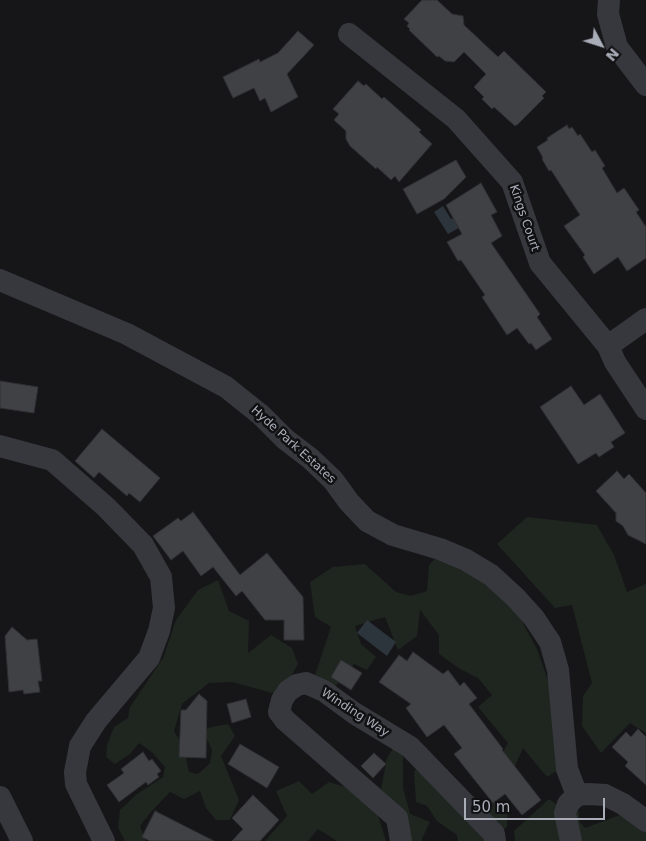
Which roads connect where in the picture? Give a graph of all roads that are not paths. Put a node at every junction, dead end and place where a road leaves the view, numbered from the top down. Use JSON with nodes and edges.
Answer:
{"nodes":[{"id":1,"x":609,"y":0,"type":"edge"},
{"id":2,"x":348,"y":34,"type":"dead end"},
{"id":3,"x":646,"y":85,"type":"edge"},
{"id":4,"x":0,"y":280,"type":"edge"},
{"id":5,"x":646,"y":319,"type":"edge"},
{"id":6,"x":608,"y":346,"type":"junction"},
{"id":7,"x":646,"y":409,"type":"edge"},
{"id":8,"x":0,"y":446,"type":"edge"},
{"id":9,"x":577,"y":795,"type":"junction"},
{"id":10,"x":0,"y":797,"type":"edge"},
{"id":11,"x":646,"y":821,"type":"edge"},
{"id":12,"x":22,"y":841,"type":"edge"},
{"id":13,"x":104,"y":841,"type":"edge"},
{"id":14,"x":400,"y":841,"type":"edge"},
{"id":15,"x":495,"y":841,"type":"edge"},
{"id":16,"x":571,"y":841,"type":"edge"}],
"edges":[{"from":1,"to":3,"type":"street"},
{"from":2,"to":6,"type":"street","name":"Kings Court"},
{"from":4,"to":9,"type":"street","name":"Hyde Park Estates"},
{"from":5,"to":6,"type":"street"},
{"from":6,"to":7,"type":"street","name":"Kings Court"},
{"from":8,"to":13,"type":"street"},
{"from":9,"to":11,"type":"street"},
{"from":9,"to":16,"type":"street"},
{"from":10,"to":12,"type":"street"},
{"from":14,"to":15,"type":"street","name":"Winding Way"}]}
